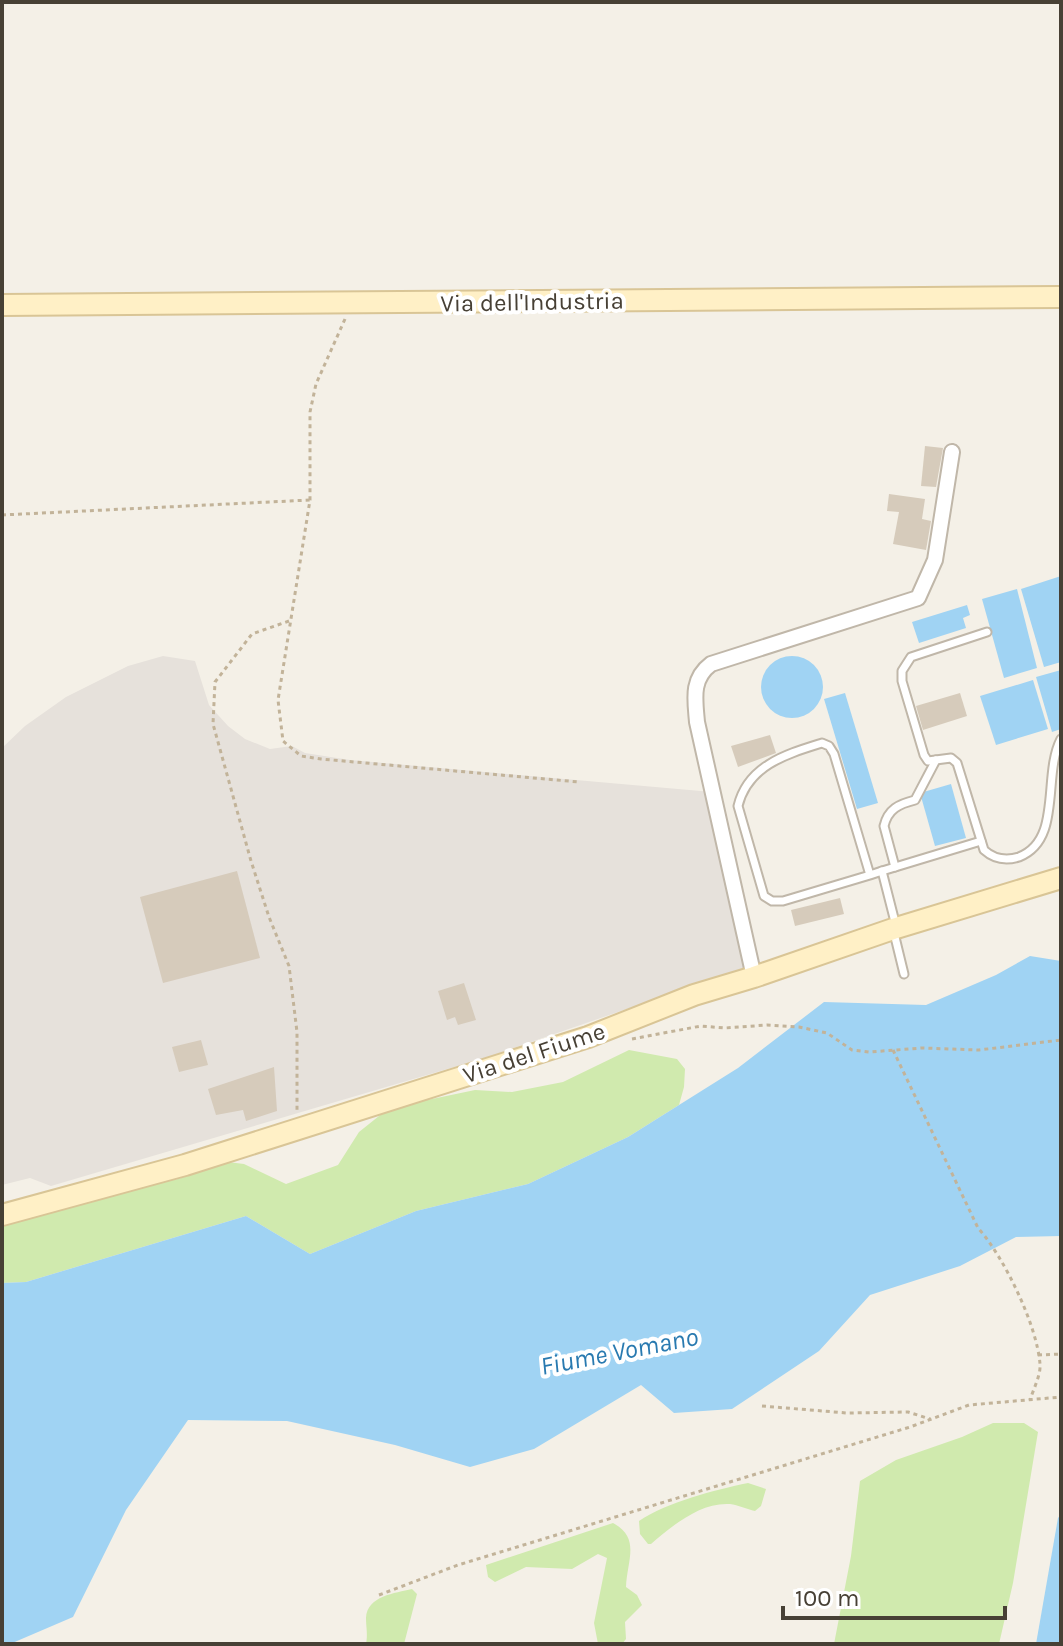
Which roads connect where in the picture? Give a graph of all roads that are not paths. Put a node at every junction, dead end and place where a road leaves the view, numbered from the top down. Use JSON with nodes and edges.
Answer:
{"nodes":[{"id":1,"x":1061,"y":297,"type":"edge"},
{"id":2,"x":2,"y":305,"type":"edge"},
{"id":3,"x":952,"y":452,"type":"dead end"},
{"id":4,"x":987,"y":632,"type":"dead end"},
{"id":5,"x":1061,"y":739,"type":"edge"},
{"id":6,"x":936,"y":760,"type":"junction"},
{"id":7,"x":981,"y":841,"type":"junction"},
{"id":8,"x":895,"y":867,"type":"junction"},
{"id":9,"x":882,"y":871,"type":"junction"},
{"id":10,"x":870,"y":875,"type":"junction"},
{"id":11,"x":1061,"y":878,"type":"edge"},
{"id":12,"x":895,"y":928,"type":"junction"},
{"id":13,"x":904,"y":974,"type":"dead end"},
{"id":14,"x":754,"y":977,"type":"junction"},
{"id":15,"x":2,"y":1215,"type":"edge"}],
"edges":[{"from":1,"to":2,"type":"street","name":"Via dell'Industria"},
{"from":3,"to":14,"type":"street"},
{"from":4,"to":6,"type":"lane"},
{"from":5,"to":7,"type":"lane"},
{"from":6,"to":7,"type":"lane"},
{"from":6,"to":8,"type":"lane"},
{"from":7,"to":8,"type":"lane"},
{"from":8,"to":9,"type":"lane"},
{"from":9,"to":10,"type":"lane"},
{"from":9,"to":12,"type":"lane"},
{"from":10,"to":10,"type":"lane"},
{"from":11,"to":12,"type":"street","name":"Via del Fiume"},
{"from":12,"to":13,"type":"lane"},
{"from":12,"to":14,"type":"street","name":"Via del Fiume"},
{"from":14,"to":15,"type":"street","name":"Via del Fiume"}]}
